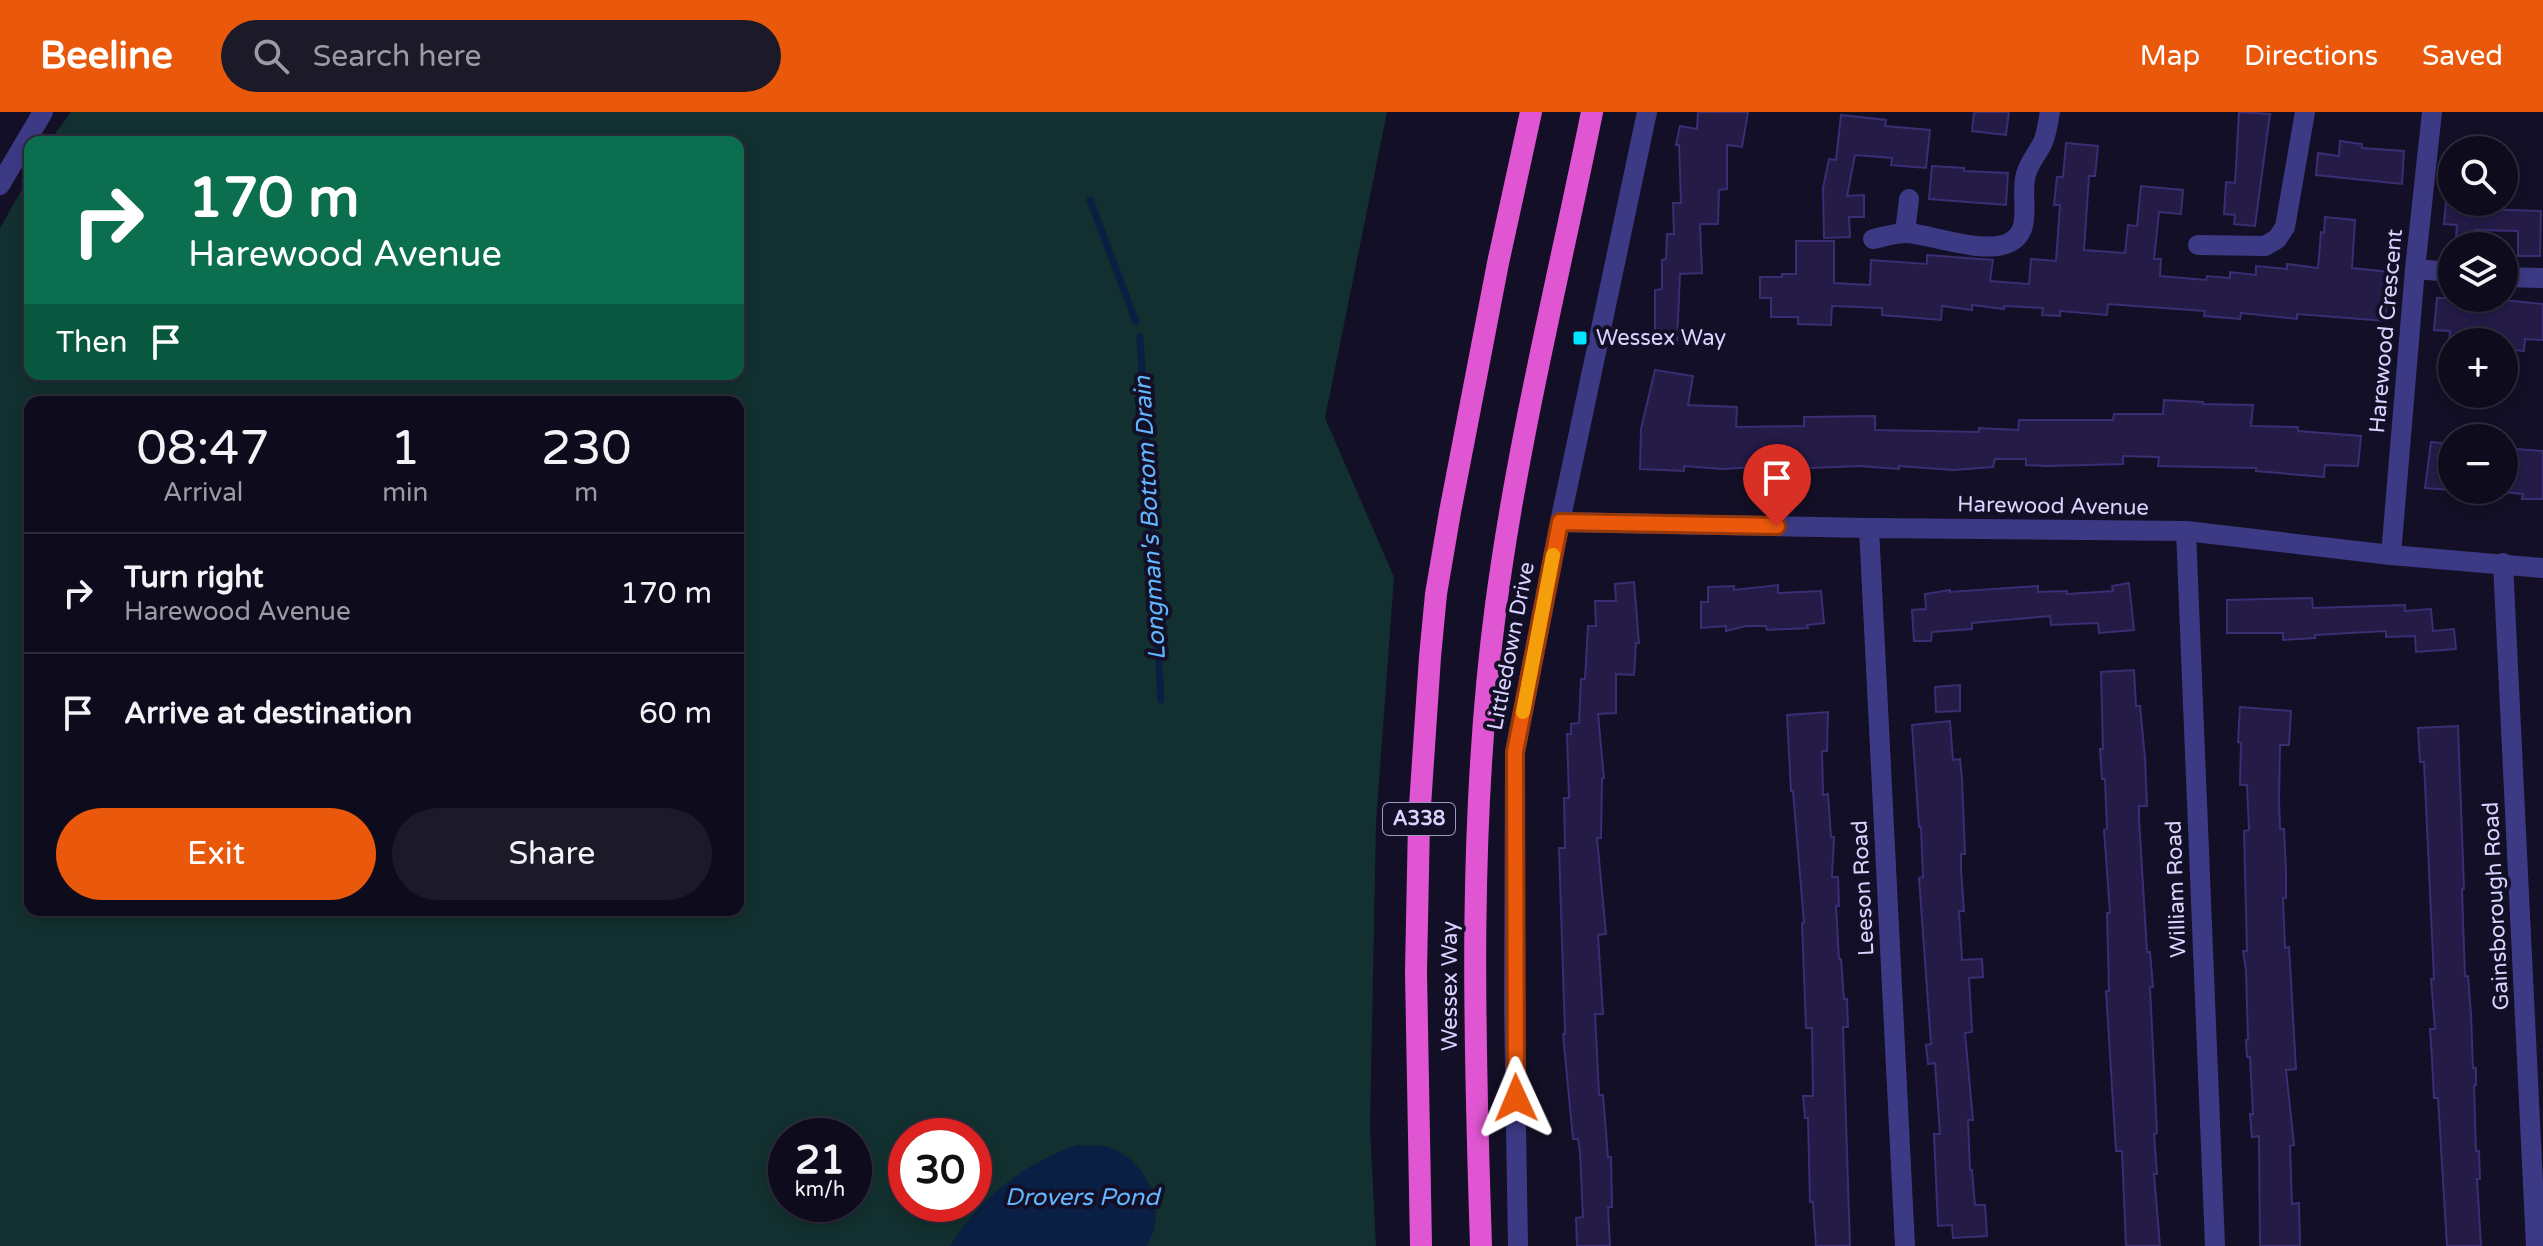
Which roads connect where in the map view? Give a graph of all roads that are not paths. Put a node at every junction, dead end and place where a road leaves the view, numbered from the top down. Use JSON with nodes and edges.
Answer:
{"nodes":[{"id":1,"x":43,"y":112,"type":"edge"},
{"id":2,"x":1531,"y":112,"type":"edge"},
{"id":3,"x":1592,"y":112,"type":"edge"},
{"id":4,"x":1647,"y":112,"type":"edge"},
{"id":5,"x":2050,"y":112,"type":"edge"},
{"id":6,"x":2305,"y":112,"type":"edge"},
{"id":7,"x":2432,"y":112,"type":"edge"},
{"id":8,"x":29,"y":136,"type":"edge"},
{"id":9,"x":24,"y":144,"type":"edge"},
{"id":10,"x":0,"y":185,"type":"edge"},
{"id":11,"x":1909,"y":199,"type":"dead end"},
{"id":12,"x":1905,"y":232,"type":"junction"},
{"id":13,"x":1873,"y":239,"type":"dead end"},
{"id":14,"x":2198,"y":245,"type":"dead end"},
{"id":15,"x":2415,"y":269,"type":"junction"},
{"id":16,"x":2438,"y":271,"type":"edge"},
{"id":17,"x":2518,"y":277,"type":"edge"},
{"id":18,"x":2543,"y":278,"type":"edge"},
{"id":19,"x":1560,"y":522,"type":"junction"},
{"id":20,"x":1869,"y":528,"type":"junction"},
{"id":21,"x":2186,"y":531,"type":"junction"},
{"id":22,"x":2391,"y":555,"type":"junction"},
{"id":23,"x":2503,"y":563,"type":"junction"},
{"id":24,"x":2543,"y":568,"type":"edge"},
{"id":25,"x":1421,"y":1246,"type":"edge"},
{"id":26,"x":1481,"y":1246,"type":"edge"},
{"id":27,"x":1518,"y":1246,"type":"edge"},
{"id":28,"x":1905,"y":1246,"type":"edge"},
{"id":29,"x":2215,"y":1246,"type":"edge"},
{"id":30,"x":2536,"y":1246,"type":"edge"}],
"edges":[{"from":1,"to":8,"type":"street"},
{"from":2,"to":25,"type":"highway","name":"Wessex Way","number":"A338"},
{"from":3,"to":26,"type":"highway","name":"Wessex Way","number":"A338"},
{"from":4,"to":19,"type":"street","name":"Littledown Drive"},
{"from":5,"to":12,"type":"street"},
{"from":6,"to":14,"type":"street"},
{"from":7,"to":15,"type":"street","name":"Harewood Crescent"},
{"from":9,"to":10,"type":"street"},
{"from":11,"to":12,"type":"street"},
{"from":12,"to":13,"type":"street"},
{"from":15,"to":16,"type":"street"},
{"from":15,"to":22,"type":"street","name":"Harewood Crescent"},
{"from":17,"to":18,"type":"street"},
{"from":19,"to":20,"type":"street","name":"Harewood Avenue"},
{"from":19,"to":27,"type":"street","name":"Littledown Drive"},
{"from":20,"to":21,"type":"street","name":"Harewood Avenue"},
{"from":20,"to":28,"type":"street","name":"Leeson Road"},
{"from":21,"to":22,"type":"street","name":"Harewood Avenue"},
{"from":21,"to":29,"type":"street","name":"William Road"},
{"from":22,"to":23,"type":"street","name":"Harewood Avenue"},
{"from":23,"to":24,"type":"street","name":"Harewood Avenue"},
{"from":23,"to":30,"type":"street","name":"Gainsborough Road"}]}
